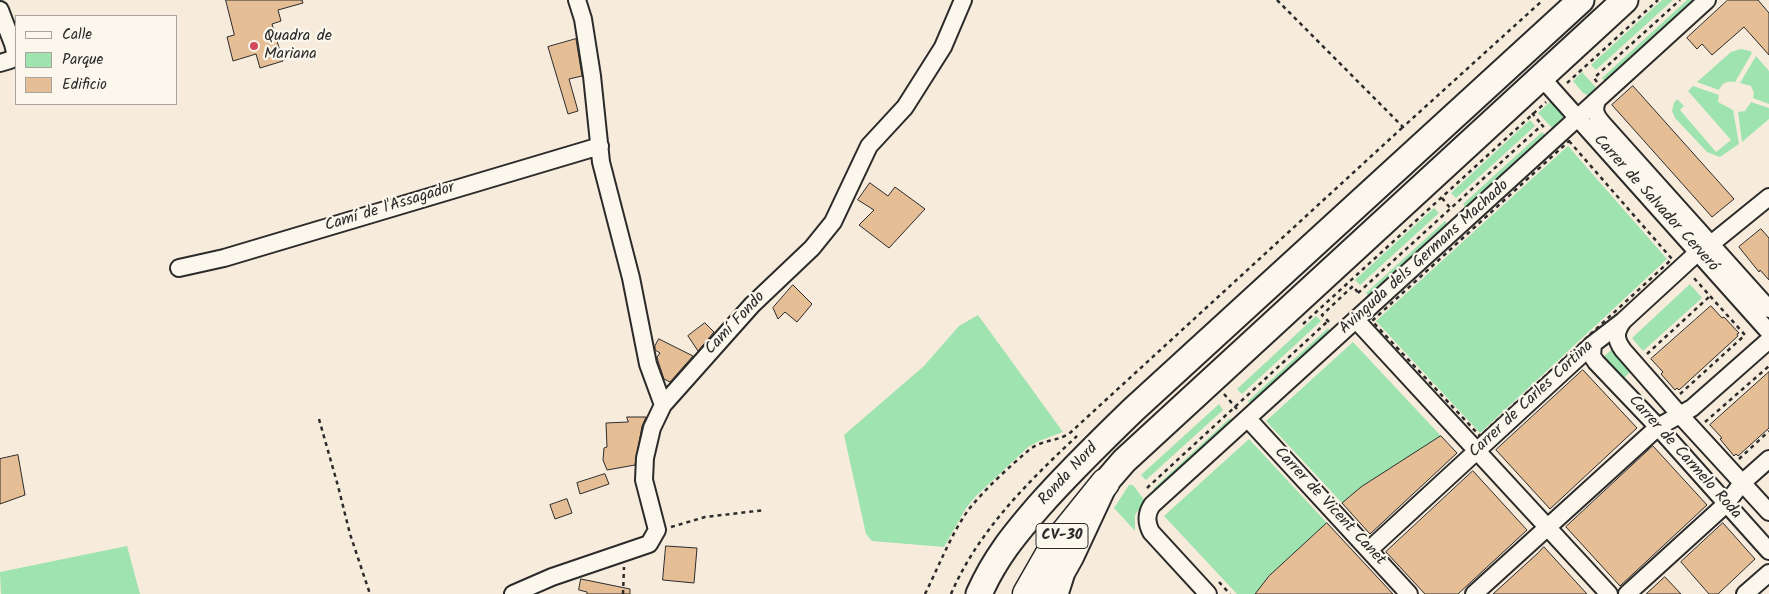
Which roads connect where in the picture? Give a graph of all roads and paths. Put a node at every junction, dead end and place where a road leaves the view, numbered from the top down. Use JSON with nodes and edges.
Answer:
{"nodes":[{"id":1,"x":577,"y":0,"type":"edge"},
{"id":2,"x":963,"y":0,"type":"edge"},
{"id":3,"x":1277,"y":0,"type":"edge"},
{"id":4,"x":1543,"y":0,"type":"edge"},
{"id":5,"x":1581,"y":0,"type":"edge"},
{"id":6,"x":1625,"y":0,"type":"edge"},
{"id":7,"x":1658,"y":0,"type":"edge"},
{"id":8,"x":1680,"y":0,"type":"edge"},
{"id":9,"x":1707,"y":0,"type":"edge"},
{"id":10,"x":0,"y":10,"type":"edge"},
{"id":11,"x":15,"y":50,"type":"edge"},
{"id":12,"x":15,"y":57,"type":"edge"},
{"id":13,"x":0,"y":62,"type":"edge"},
{"id":14,"x":1541,"y":77,"type":"junction"},
{"id":15,"x":1567,"y":83,"type":"dead end"},
{"id":16,"x":1599,"y":83,"type":"dead end"},
{"id":17,"x":1597,"y":101,"type":"junction"},
{"id":18,"x":1546,"y":102,"type":"dead end"},
{"id":19,"x":1528,"y":108,"type":"dead end"},
{"id":20,"x":1533,"y":114,"type":"junction"},
{"id":21,"x":1578,"y":118,"type":"junction"},
{"id":22,"x":1542,"y":126,"type":"junction"},
{"id":23,"x":1403,"y":127,"type":"junction"},
{"id":24,"x":1558,"y":144,"type":"junction"},
{"id":25,"x":600,"y":146,"type":"junction"},
{"id":26,"x":1440,"y":197,"type":"junction"},
{"id":27,"x":1769,"y":197,"type":"edge"},
{"id":28,"x":1451,"y":209,"type":"junction"},
{"id":29,"x":1455,"y":213,"type":"dead end"},
{"id":30,"x":1704,"y":249,"type":"junction"},
{"id":31,"x":179,"y":268,"type":"dead end"},
{"id":32,"x":1690,"y":280,"type":"dead end"},
{"id":33,"x":1358,"y":293,"type":"junction"},
{"id":34,"x":1332,"y":296,"type":"junction"},
{"id":35,"x":1710,"y":296,"type":"junction"},
{"id":36,"x":1364,"y":299,"type":"dead end"},
{"id":37,"x":1337,"y":301,"type":"junction"},
{"id":38,"x":1769,"y":309,"type":"edge"},
{"id":39,"x":1356,"y":321,"type":"junction"},
{"id":40,"x":1623,"y":321,"type":"junction"},
{"id":41,"x":1334,"y":328,"type":"dead end"},
{"id":42,"x":1297,"y":330,"type":"dead end"},
{"id":43,"x":1769,"y":332,"type":"edge"},
{"id":44,"x":1769,"y":340,"type":"edge"},
{"id":45,"x":1593,"y":344,"type":"junction"},
{"id":46,"x":1623,"y":350,"type":"junction"},
{"id":47,"x":1644,"y":357,"type":"dead end"},
{"id":48,"x":1598,"y":365,"type":"junction"},
{"id":49,"x":1769,"y":366,"type":"edge"},
{"id":50,"x":1675,"y":392,"type":"dead end"},
{"id":51,"x":1222,"y":399,"type":"dead end"},
{"id":52,"x":663,"y":405,"type":"junction"},
{"id":53,"x":1244,"y":415,"type":"junction"},
{"id":54,"x":1680,"y":415,"type":"junction"},
{"id":55,"x":319,"y":419,"type":"dead end"},
{"id":56,"x":1704,"y":423,"type":"dead end"},
{"id":57,"x":1658,"y":427,"type":"junction"},
{"id":58,"x":1769,"y":431,"type":"edge"},
{"id":59,"x":1477,"y":451,"type":"junction"},
{"id":60,"x":1053,"y":459,"type":"dead end"},
{"id":61,"x":1735,"y":459,"type":"dead end"},
{"id":62,"x":1769,"y":459,"type":"edge"},
{"id":63,"x":1105,"y":483,"type":"junction"},
{"id":64,"x":1742,"y":483,"type":"junction"},
{"id":65,"x":1726,"y":504,"type":"junction"},
{"id":66,"x":765,"y":510,"type":"dead end"},
{"id":67,"x":1769,"y":512,"type":"edge"},
{"id":68,"x":1547,"y":527,"type":"junction"},
{"id":69,"x":657,"y":530,"type":"junction"},
{"id":70,"x":1368,"y":550,"type":"junction"},
{"id":71,"x":1769,"y":551,"type":"edge"},
{"id":72,"x":624,"y":554,"type":"junction"},
{"id":73,"x":1769,"y":573,"type":"edge"},
{"id":74,"x":1213,"y":587,"type":"edge"},
{"id":75,"x":370,"y":594,"type":"edge"},
{"id":76,"x":513,"y":594,"type":"edge"},
{"id":77,"x":623,"y":594,"type":"edge"},
{"id":78,"x":925,"y":594,"type":"edge"},
{"id":79,"x":951,"y":594,"type":"edge"},
{"id":80,"x":979,"y":594,"type":"edge"},
{"id":81,"x":1027,"y":594,"type":"edge"},
{"id":82,"x":1055,"y":594,"type":"edge"},
{"id":83,"x":1230,"y":594,"type":"edge"},
{"id":84,"x":1409,"y":594,"type":"edge"},
{"id":85,"x":1474,"y":594,"type":"edge"},
{"id":86,"x":1609,"y":594,"type":"edge"},
{"id":87,"x":1627,"y":594,"type":"edge"},
{"id":88,"x":1745,"y":594,"type":"edge"}],
"edges":[{"from":1,"to":25,"type":"street"},
{"from":2,"to":52,"type":"street","name":"Camí Fondo"},
{"from":3,"to":23,"type":"path"},
{"from":4,"to":23,"type":"path"},
{"from":5,"to":80,"type":"main road","name":"Ronda Nord"},
{"from":6,"to":14,"type":"main road"},
{"from":7,"to":15,"type":"path"},
{"from":8,"to":16,"type":"path"},
{"from":9,"to":17,"type":"street","name":"Avinguda dels Germans Machado"},
{"from":10,"to":11,"type":"street"},
{"from":12,"to":13,"type":"street"},
{"from":14,"to":21,"type":"street","name":"Carrer de Salvador Cerveró"},
{"from":14,"to":63,"type":"main road"},
{"from":17,"to":21,"type":"street","name":"Avinguda dels Germans Machado"},
{"from":17,"to":30,"type":"street","name":"Carrer de Salvador Cerveró"},
{"from":18,"to":20,"type":"path"},
{"from":19,"to":20,"type":"path"},
{"from":20,"to":22,"type":"path"},
{"from":20,"to":26,"type":"path"},
{"from":21,"to":24,"type":"street","name":"Avinguda dels Germans Machado"},
{"from":21,"to":30,"type":"street","name":"Carrer de Salvador Cerveró"},
{"from":22,"to":24,"type":"path"},
{"from":22,"to":28,"type":"path"},
{"from":23,"to":78,"type":"path"},
{"from":24,"to":24,"type":"path"},
{"from":24,"to":39,"type":"street","name":"Avinguda dels Germans Machado"},
{"from":25,"to":31,"type":"street","name":"Camí de l'Assagador"},
{"from":25,"to":52,"type":"street"},
{"from":26,"to":28,"type":"path"},
{"from":26,"to":34,"type":"path"},
{"from":27,"to":30,"type":"street","name":"Carrer de Carles Cortina"},
{"from":28,"to":29,"type":"path"},
{"from":28,"to":33,"type":"path"},
{"from":30,"to":38,"type":"street","name":"Carrer de Salvador Cerveró"},
{"from":30,"to":40,"type":"street","name":"Carrer de Carles Cortina"},
{"from":30,"to":43,"type":"street","name":"Carrer de Salvador Cerveró"},
{"from":32,"to":35,"type":"path"},
{"from":33,"to":36,"type":"path"},
{"from":33,"to":37,"type":"path"},
{"from":34,"to":37,"type":"path"},
{"from":34,"to":42,"type":"path"},
{"from":35,"to":47,"type":"path"},
{"from":35,"to":50,"type":"path"},
{"from":37,"to":41,"type":"path"},
{"from":39,"to":53,"type":"street","name":"Avinguda dels Germans Machado"},
{"from":39,"to":59,"type":"street"},
{"from":40,"to":45,"type":"street","name":"Carrer de Carles Cortina"},
{"from":40,"to":46,"type":"street","name":"Carrer de Carmelo Roda"},
{"from":44,"to":54,"type":"street"},
{"from":45,"to":48,"type":"street"},
{"from":45,"to":59,"type":"street","name":"Carrer de Carles Cortina"},
{"from":46,"to":48,"type":"street"},
{"from":46,"to":54,"type":"street","name":"Carrer de Carmelo Roda"},
{"from":48,"to":57,"type":"street","name":"Carrer de Carmelo Roda"},
{"from":49,"to":56,"type":"path"},
{"from":51,"to":53,"type":"path"},
{"from":52,"to":69,"type":"street","name":"Camí Fondo"},
{"from":53,"to":70,"type":"street","name":"Carrer de Vicent Canet"},
{"from":53,"to":74,"type":"street","name":"Avinguda dels Germans Machado"},
{"from":54,"to":57,"type":"street"},
{"from":54,"to":64,"type":"street","name":"Carrer de Carmelo Roda"},
{"from":55,"to":75,"type":"path"},
{"from":57,"to":65,"type":"street","name":"Carrer de Carmelo Roda"},
{"from":57,"to":68,"type":"street"},
{"from":58,"to":61,"type":"path"},
{"from":59,"to":68,"type":"street"},
{"from":59,"to":70,"type":"street","name":"Carrer de Carles Cortina"},
{"from":60,"to":79,"type":"path"},
{"from":62,"to":64,"type":"street"},
{"from":63,"to":81,"type":"highway","name":"Ronda Nord","number":"CV-30"},
{"from":63,"to":82,"type":"main road"},
{"from":64,"to":65,"type":"street"},
{"from":64,"to":67,"type":"street","name":"Carrer de Carmelo Roda"},
{"from":65,"to":71,"type":"street","name":"Carrer de Carmelo Roda"},
{"from":65,"to":87,"type":"street"},
{"from":66,"to":69,"type":"path"},
{"from":68,"to":85,"type":"street"},
{"from":68,"to":86,"type":"street"},
{"from":69,"to":72,"type":"street"},
{"from":70,"to":84,"type":"street","name":"Carrer de Vicent Canet"},
{"from":72,"to":76,"type":"street"},
{"from":72,"to":77,"type":"path"},
{"from":73,"to":88,"type":"street"},
{"from":74,"to":83,"type":"path"}]}
